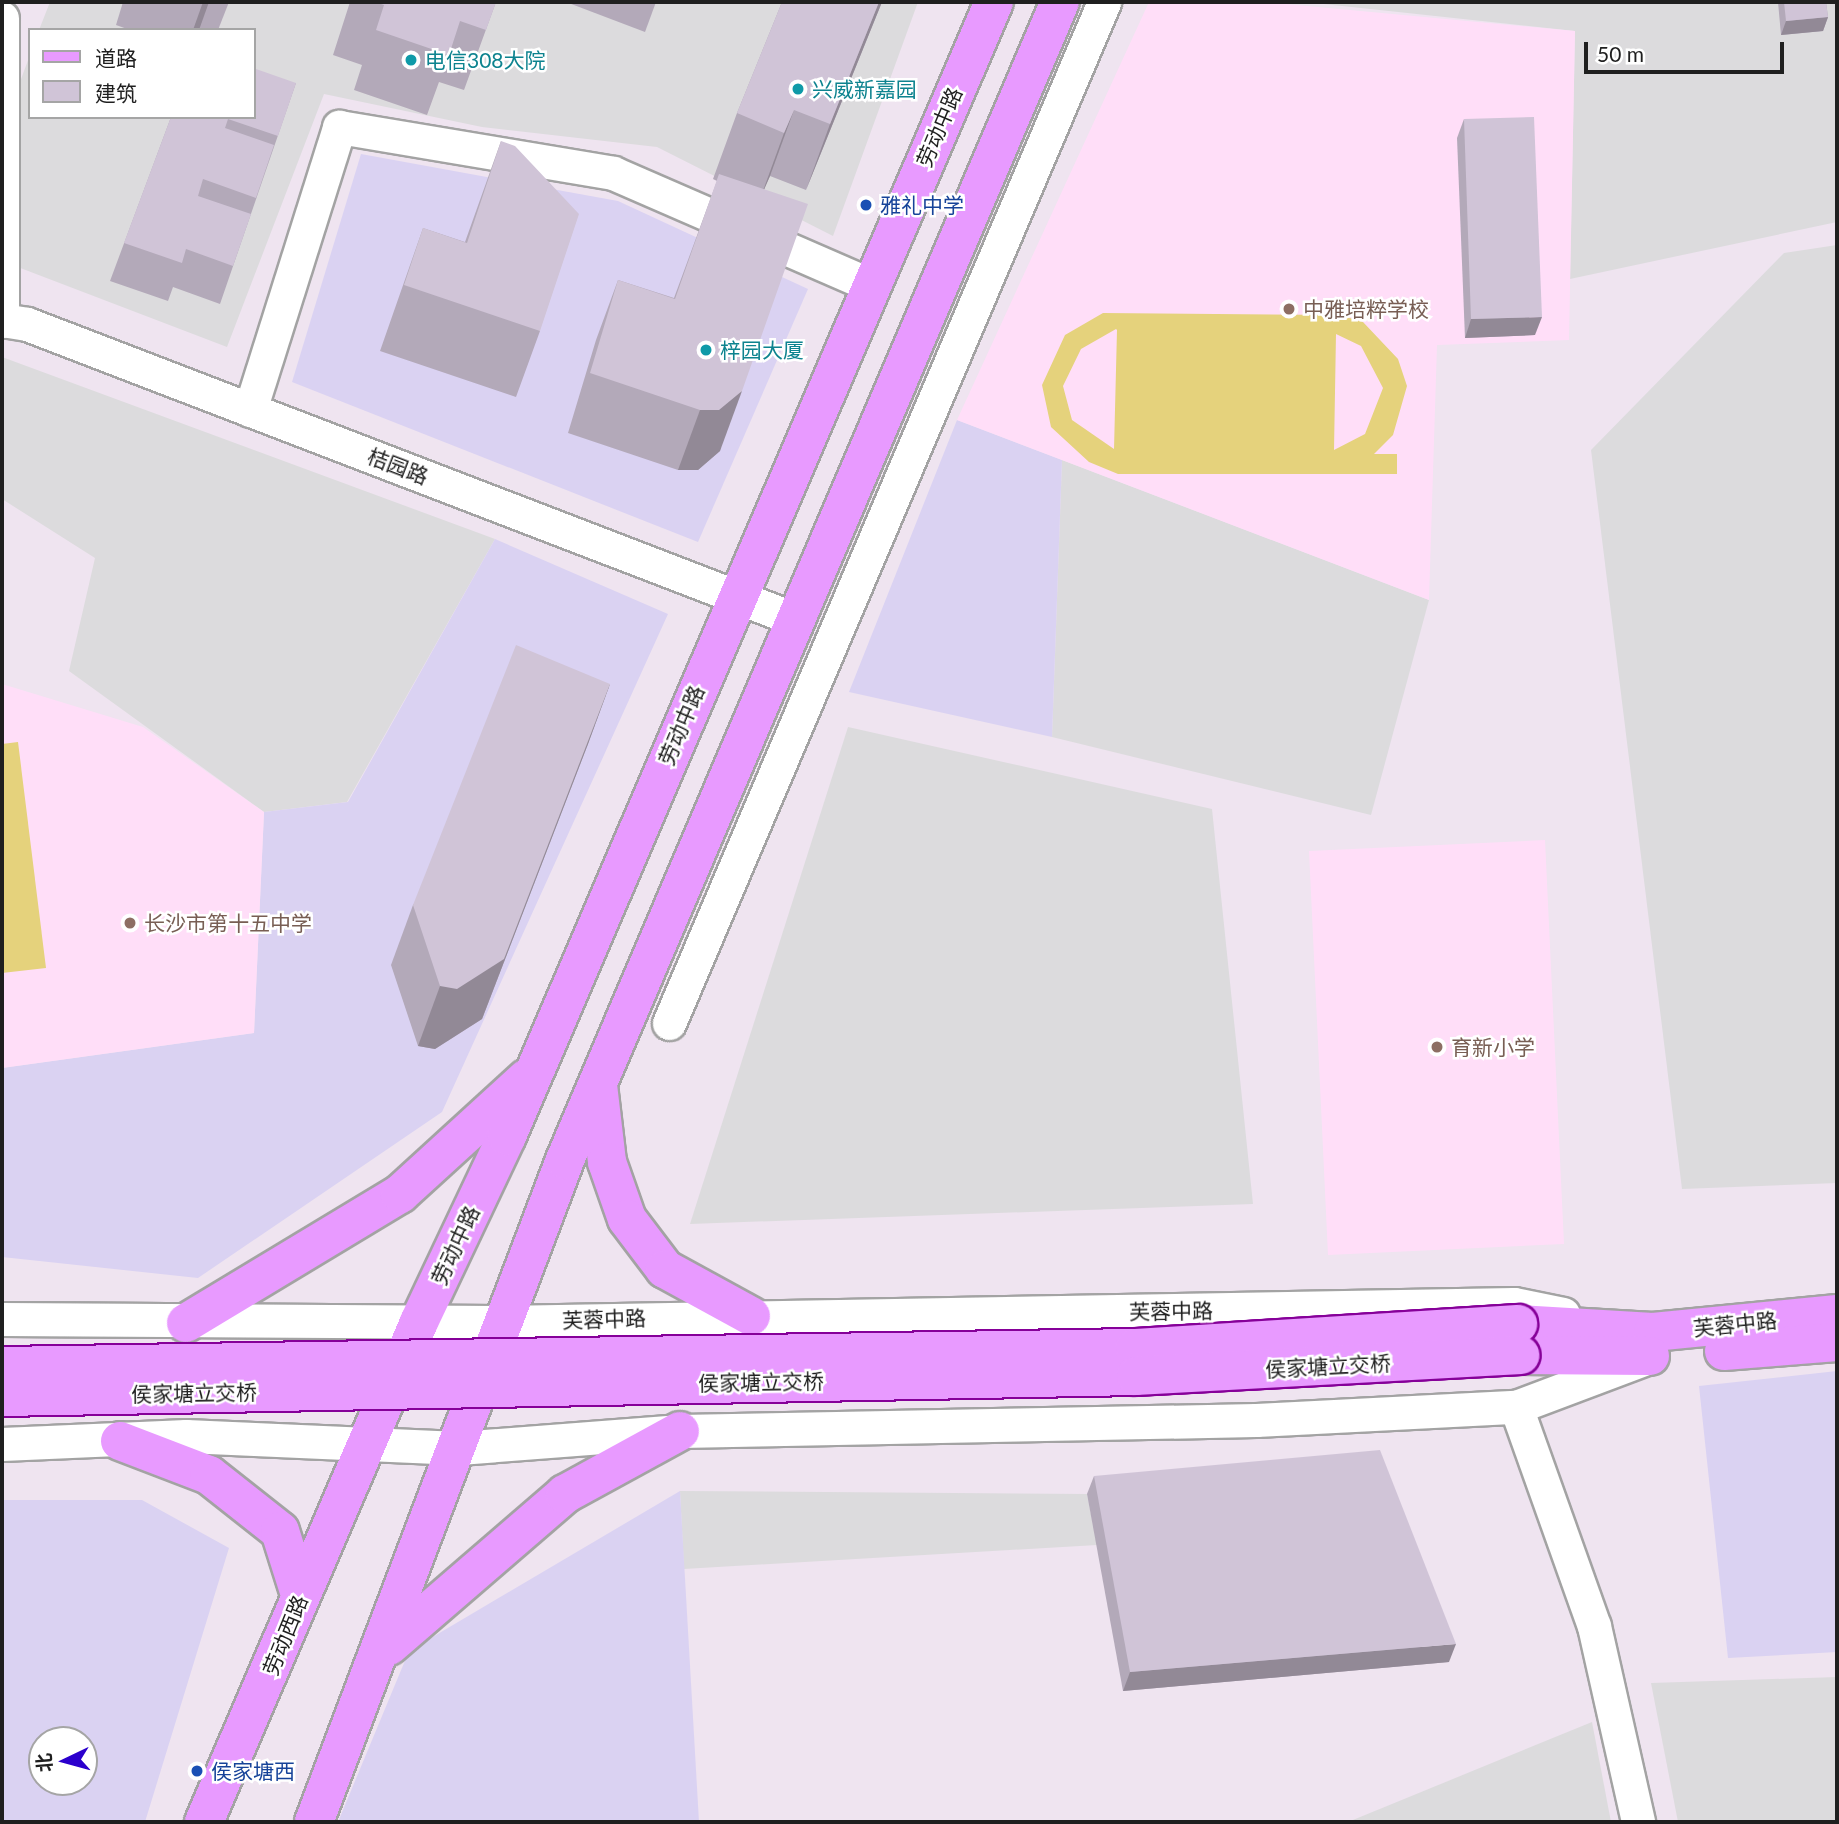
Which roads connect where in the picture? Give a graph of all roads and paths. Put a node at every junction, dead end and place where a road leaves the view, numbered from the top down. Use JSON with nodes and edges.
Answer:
{"nodes":[{"id":1,"x":993,"y":2,"type":"edge"},
{"id":2,"x":1059,"y":2,"type":"edge"},
{"id":3,"x":1104,"y":2,"type":"edge"},
{"id":4,"x":2,"y":18,"type":"edge"},
{"id":5,"x":871,"y":285,"type":"junction"},
{"id":6,"x":2,"y":321,"type":"edge"},
{"id":7,"x":250,"y":410,"type":"junction"},
{"id":8,"x":736,"y":595,"type":"junction"},
{"id":9,"x":792,"y":618,"type":"junction"},
{"id":10,"x":669,"y":1023,"type":"dead end"},
{"id":11,"x":535,"y":1070,"type":"junction"},
{"id":12,"x":597,"y":1083,"type":"junction"},
{"id":13,"x":1837,"y":1314,"type":"edge"},
{"id":14,"x":751,"y":1315,"type":"junction"},
{"id":15,"x":2,"y":1319,"type":"edge"},
{"id":16,"x":419,"y":1322,"type":"junction"},
{"id":17,"x":502,"y":1322,"type":"junction"},
{"id":18,"x":186,"y":1323,"type":"junction"},
{"id":19,"x":1519,"y":1339,"type":"junction"},
{"id":20,"x":1837,"y":1342,"type":"edge"},
{"id":21,"x":1653,"y":1344,"type":"junction"},
{"id":22,"x":2,"y":1366,"type":"edge"},
{"id":23,"x":2,"y":1397,"type":"edge"},
{"id":24,"x":1516,"y":1407,"type":"junction"},
{"id":25,"x":680,"y":1431,"type":"junction"},
{"id":26,"x":120,"y":1441,"type":"junction"},
{"id":27,"x":2,"y":1444,"type":"edge"},
{"id":28,"x":367,"y":1447,"type":"junction"},
{"id":29,"x":459,"y":1448,"type":"junction"},
{"id":30,"x":300,"y":1595,"type":"junction"},
{"id":31,"x":382,"y":1652,"type":"junction"},
{"id":32,"x":204,"y":1822,"type":"edge"},
{"id":33,"x":314,"y":1822,"type":"edge"},
{"id":34,"x":1638,"y":1822,"type":"edge"}],
"edges":[{"from":1,"to":5,"type":"main road","name":"劳动中路"},
{"from":2,"to":9,"type":"main road"},
{"from":3,"to":10,"type":"street"},
{"from":4,"to":6,"type":"street"},
{"from":5,"to":7,"type":"street"},
{"from":5,"to":8,"type":"main road","name":"劳动中路"},
{"from":6,"to":7,"type":"street","name":"桔园路"},
{"from":7,"to":8,"type":"street","name":"桔园路"},
{"from":8,"to":9,"type":"street","name":"桔园路"},
{"from":8,"to":11,"type":"main road","name":"劳动中路"},
{"from":9,"to":12,"type":"main road"},
{"from":11,"to":16,"type":"main road","name":"劳动中路"},
{"from":11,"to":18,"type":"main road"},
{"from":12,"to":14,"type":"main road"},
{"from":12,"to":17,"type":"main road"},
{"from":13,"to":21,"type":"main road","name":"芙蓉中路"},
{"from":14,"to":17,"type":"street","name":"芙蓉中路"},
{"from":14,"to":21,"type":"street","name":"芙蓉中路"},
{"from":15,"to":18,"type":"street"},
{"from":16,"to":17,"type":"street","name":"芙蓉中路"},
{"from":16,"to":18,"type":"street"},
{"from":16,"to":28,"type":"main road","name":"劳动中路"},
{"from":17,"to":29,"type":"main road"},
{"from":19,"to":21,"type":"main road"},
{"from":19,"to":22,"type":"main road","name":"侯家塘立交桥","bridge":true},
{"from":19,"to":23,"type":"main road","name":"侯家塘立交桥","bridge":true},
{"from":20,"to":21,"type":"main road","name":"芙蓉中路"},
{"from":21,"to":24,"type":"street"},
{"from":24,"to":25,"type":"street"},
{"from":24,"to":34,"type":"street"},
{"from":25,"to":29,"type":"street"},
{"from":25,"to":31,"type":"main road"},
{"from":26,"to":27,"type":"street"},
{"from":26,"to":28,"type":"street"},
{"from":26,"to":30,"type":"main road"},
{"from":28,"to":29,"type":"street"},
{"from":28,"to":30,"type":"main road","name":"劳动西路"},
{"from":29,"to":31,"type":"main road"},
{"from":30,"to":32,"type":"main road","name":"劳动西路"},
{"from":31,"to":33,"type":"main road"}]}
